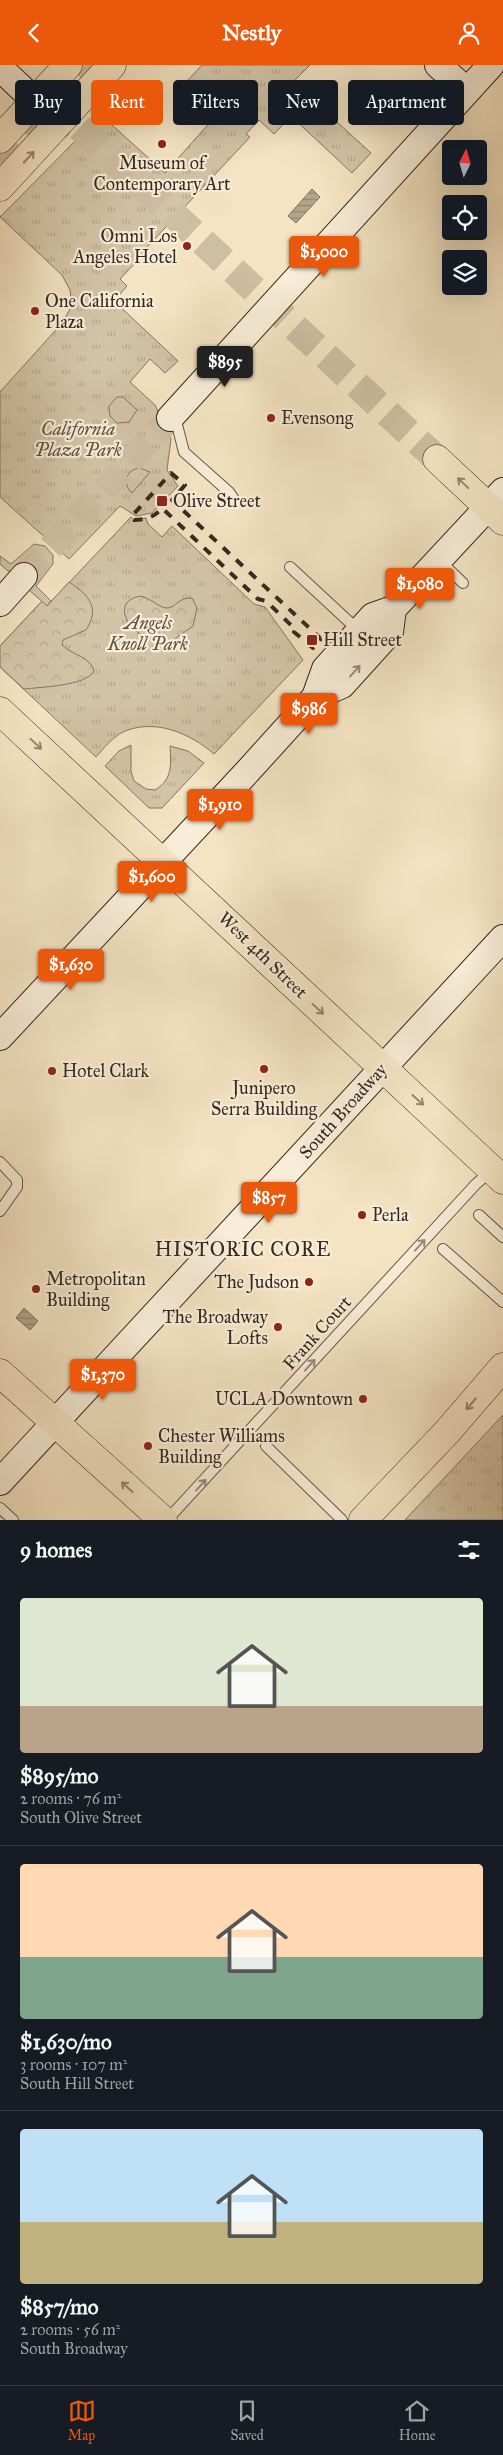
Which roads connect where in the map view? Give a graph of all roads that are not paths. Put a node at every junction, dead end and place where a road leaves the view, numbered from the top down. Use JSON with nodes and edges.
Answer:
{"nodes":[{"id":1,"x":68,"y":65,"type":"edge"},
{"id":2,"x":112,"y":65,"type":"edge"},
{"id":3,"x":438,"y":65,"type":"edge"},
{"id":4,"x":491,"y":65,"type":"edge"},
{"id":5,"x":0,"y":68,"type":"edge"},
{"id":6,"x":54,"y":80,"type":"tunnel mouth"},
{"id":7,"x":15,"y":82,"type":"edge"},
{"id":8,"x":466,"y":90,"type":"junction"},
{"id":9,"x":15,"y":123,"type":"edge"},
{"id":10,"x":57,"y":126,"type":"joint"},
{"id":11,"x":0,"y":139,"type":"edge"},
{"id":12,"x":0,"y":187,"type":"edge"},
{"id":13,"x":172,"y":416,"type":"joint"},
{"id":14,"x":437,"y":459,"type":"tunnel mouth"},
{"id":15,"x":236,"y":502,"type":"dead end"},
{"id":16,"x":498,"y":506,"type":"edge"},
{"id":17,"x":439,"y":560,"type":"junction"},
{"id":18,"x":290,"y":567,"type":"dead end"},
{"id":19,"x":24,"y":576,"type":"tunnel mouth"},
{"id":20,"x":463,"y":583,"type":"dead end"},
{"id":21,"x":0,"y":603,"type":"edge"},
{"id":22,"x":394,"y":609,"type":"junction"},
{"id":23,"x":359,"y":631,"type":"junction"},
{"id":24,"x":315,"y":697,"type":"junction"},
{"id":25,"x":0,"y":711,"type":"edge"},
{"id":26,"x":162,"y":862,"type":"junction"},
{"id":27,"x":502,"y":940,"type":"edge"},
{"id":28,"x":0,"y":1037,"type":"edge"},
{"id":29,"x":383,"y":1066,"type":"junction"},
{"id":30,"x":0,"y":1162,"type":"edge"},
{"id":31,"x":499,"y":1172,"type":"edge"},
{"id":32,"x":0,"y":1211,"type":"edge"},
{"id":33,"x":479,"y":1215,"type":"dead end"},
{"id":34,"x":502,"y":1234,"type":"edge"},
{"id":35,"x":443,"y":1249,"type":"dead end"},
{"id":36,"x":503,"y":1302,"type":"edge"},
{"id":37,"x":503,"y":1367,"type":"edge"},
{"id":38,"x":0,"y":1373,"type":"edge"},
{"id":39,"x":54,"y":1422,"type":"junction"},
{"id":40,"x":266,"y":1446,"type":"dead end"},
{"id":41,"x":0,"y":1482,"type":"edge"},
{"id":42,"x":0,"y":1508,"type":"edge"},
{"id":43,"x":14,"y":1520,"type":"edge"},
{"id":44,"x":163,"y":1520,"type":"edge"},
{"id":45,"x":167,"y":1520,"type":"edge"},
{"id":46,"x":342,"y":1520,"type":"edge"},
{"id":47,"x":363,"y":1520,"type":"edge"}],
"edges":[{"from":1,"to":6,"type":"main road"},
{"from":2,"to":10,"type":"main road"},
{"from":3,"to":8,"type":"main road"},
{"from":4,"to":8,"type":"main road"},
{"from":5,"to":7,"type":"main road"},
{"from":8,"to":13,"type":"main road"},
{"from":9,"to":11,"type":"main road"},
{"from":12,"to":10,"type":"main road","one_way":true},
{"from":13,"to":15,"type":"lane"},
{"from":16,"to":14,"type":"main road","one_way":true},
{"from":16,"to":17,"type":"main road"},
{"from":17,"to":20,"type":"lane"},
{"from":17,"to":22,"type":"main road"},
{"from":18,"to":23,"type":"lane"},
{"from":19,"to":21,"type":"main road"},
{"from":22,"to":23,"type":"main road"},
{"from":24,"to":22,"type":"main road","one_way":true},
{"from":23,"to":24,"type":"main road"},
{"from":24,"to":26,"type":"main road"},
{"from":25,"to":26,"type":"main road","name":"West 4th Street","one_way":true},
{"from":26,"to":28,"type":"main road"},
{"from":26,"to":29,"type":"main road","name":"West 4th Street","one_way":true},
{"from":27,"to":29,"type":"main road","name":"South Broadway"},
{"from":29,"to":31,"type":"main road","name":"West 4th Street","one_way":true},
{"from":29,"to":39,"type":"main road","name":"South Broadway"},
{"from":30,"to":32,"type":"lane"},
{"from":45,"to":31,"type":"lane","name":"Frank Court","one_way":true},
{"from":33,"to":34,"type":"lane"},
{"from":35,"to":36,"type":"lane"},
{"from":37,"to":47,"type":"main road","one_way":true},
{"from":38,"to":39,"type":"main road"},
{"from":39,"to":41,"type":"main road","name":"South Broadway"},
{"from":44,"to":39,"type":"main road","one_way":true},
{"from":40,"to":46,"type":"lane"},
{"from":42,"to":43,"type":"lane"}]}
